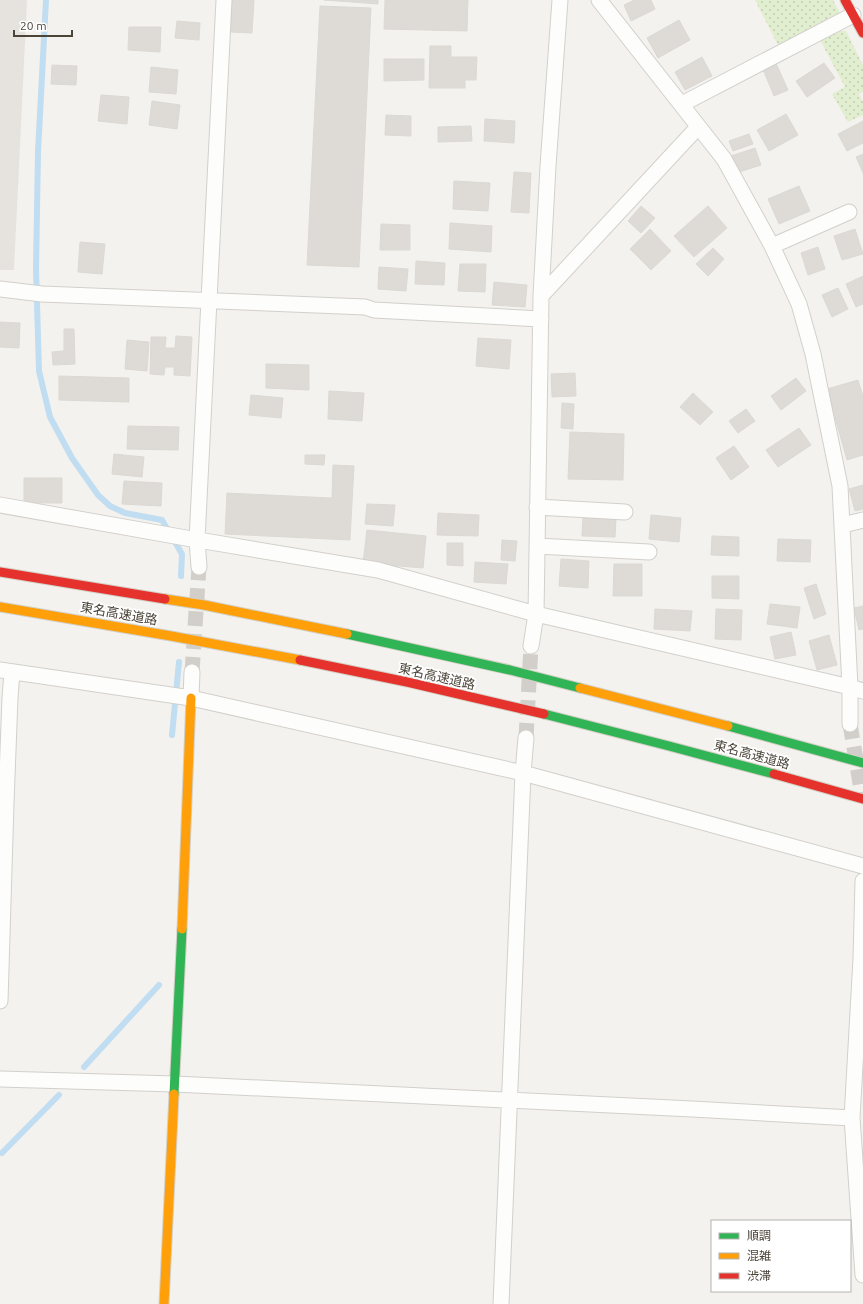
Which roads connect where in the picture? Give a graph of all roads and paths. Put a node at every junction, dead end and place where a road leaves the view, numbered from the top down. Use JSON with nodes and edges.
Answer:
{"nodes":[{"id":1,"x":224,"y":0,"type":"edge"},
{"id":2,"x":560,"y":0,"type":"edge"},
{"id":3,"x":599,"y":0,"type":"edge"},
{"id":4,"x":845,"y":0,"type":"edge"},
{"id":5,"x":853,"y":15,"type":"junction"},
{"id":6,"x":863,"y":33,"type":"edge"},
{"id":7,"x":682,"y":104,"type":"junction"},
{"id":8,"x":698,"y":127,"type":"junction"},
{"id":9,"x":848,"y":212,"type":"dead end"},
{"id":10,"x":772,"y":246,"type":"junction"},
{"id":11,"x":0,"y":289,"type":"edge"},
{"id":12,"x":541,"y":296,"type":"junction"},
{"id":13,"x":208,"y":300,"type":"junction"},
{"id":14,"x":541,"y":319,"type":"junction"},
{"id":15,"x":0,"y":505,"type":"edge"},
{"id":16,"x":537,"y":507,"type":"junction"},
{"id":17,"x":625,"y":512,"type":"dead end"},
{"id":18,"x":863,"y":520,"type":"edge"},
{"id":19,"x":843,"y":525,"type":"junction"},
{"id":20,"x":192,"y":539,"type":"junction"},
{"id":21,"x":537,"y":546,"type":"junction"},
{"id":22,"x":649,"y":552,"type":"dead end"},
{"id":23,"x":198,"y":567,"type":"tunnel mouth"},
{"id":24,"x":0,"y":572,"type":"edge"},
{"id":25,"x":0,"y":607,"type":"edge"},
{"id":26,"x":536,"y":614,"type":"junction"},
{"id":27,"x":531,"y":646,"type":"tunnel mouth"},
{"id":28,"x":6,"y":671,"type":"edge"},
{"id":29,"x":192,"y":672,"type":"tunnel mouth"},
{"id":30,"x":857,"y":689,"type":"edge"},
{"id":31,"x":189,"y":698,"type":"junction"},
{"id":32,"x":850,"y":724,"type":"tunnel mouth"},
{"id":33,"x":526,"y":738,"type":"tunnel mouth"},
{"id":34,"x":863,"y":763,"type":"edge"},
{"id":35,"x":523,"y":773,"type":"junction"},
{"id":36,"x":863,"y":799,"type":"edge"},
{"id":37,"x":2,"y":857,"type":"edge"},
{"id":38,"x":863,"y":866,"type":"edge"},
{"id":39,"x":863,"y":881,"type":"edge"},
{"id":40,"x":862,"y":958,"type":"edge"},
{"id":41,"x":0,"y":1001,"type":"edge"},
{"id":42,"x":0,"y":1079,"type":"edge"},
{"id":43,"x":175,"y":1084,"type":"junction"},
{"id":44,"x":510,"y":1101,"type":"junction"},
{"id":45,"x":856,"y":1126,"type":"edge"},
{"id":46,"x":863,"y":1275,"type":"edge"},
{"id":47,"x":164,"y":1304,"type":"edge"},
{"id":48,"x":501,"y":1304,"type":"edge"}],
"edges":[{"from":1,"to":13,"type":"street"},
{"from":2,"to":12,"type":"street"},
{"from":3,"to":7,"type":"street"},
{"from":4,"to":5,"type":"main road"},
{"from":5,"to":6,"type":"main road"},
{"from":5,"to":7,"type":"street"},
{"from":7,"to":8,"type":"street"},
{"from":8,"to":10,"type":"street"},
{"from":8,"to":12,"type":"street"},
{"from":9,"to":10,"type":"street"},
{"from":10,"to":19,"type":"street"},
{"from":11,"to":13,"type":"street"},
{"from":12,"to":14,"type":"street"},
{"from":13,"to":14,"type":"street"},
{"from":13,"to":20,"type":"street"},
{"from":14,"to":16,"type":"street"},
{"from":15,"to":20,"type":"street"},
{"from":16,"to":17,"type":"street"},
{"from":16,"to":21,"type":"street"},
{"from":18,"to":19,"type":"street"},
{"from":19,"to":30,"type":"street"},
{"from":20,"to":23,"type":"street"},
{"from":20,"to":26,"type":"street"},
{"from":21,"to":22,"type":"street"},
{"from":21,"to":26,"type":"street"},
{"from":24,"to":34,"type":"main road","name":"東名高速道路"},
{"from":25,"to":36,"type":"main road","name":"東名高速道路"},
{"from":26,"to":27,"type":"street"},
{"from":26,"to":30,"type":"street"},
{"from":28,"to":31,"type":"street"},
{"from":28,"to":37,"type":"street"},
{"from":29,"to":31,"type":"street"},
{"from":30,"to":32,"type":"street"},
{"from":31,"to":35,"type":"street"},
{"from":31,"to":43,"type":"main road"},
{"from":33,"to":35,"type":"street"},
{"from":35,"to":38,"type":"street"},
{"from":35,"to":44,"type":"street"},
{"from":37,"to":41,"type":"street"},
{"from":39,"to":40,"type":"street"},
{"from":40,"to":45,"type":"street"},
{"from":42,"to":43,"type":"street"},
{"from":43,"to":44,"type":"street"},
{"from":43,"to":47,"type":"main road"},
{"from":44,"to":45,"type":"street"},
{"from":44,"to":48,"type":"street"},
{"from":45,"to":46,"type":"street"}]}
